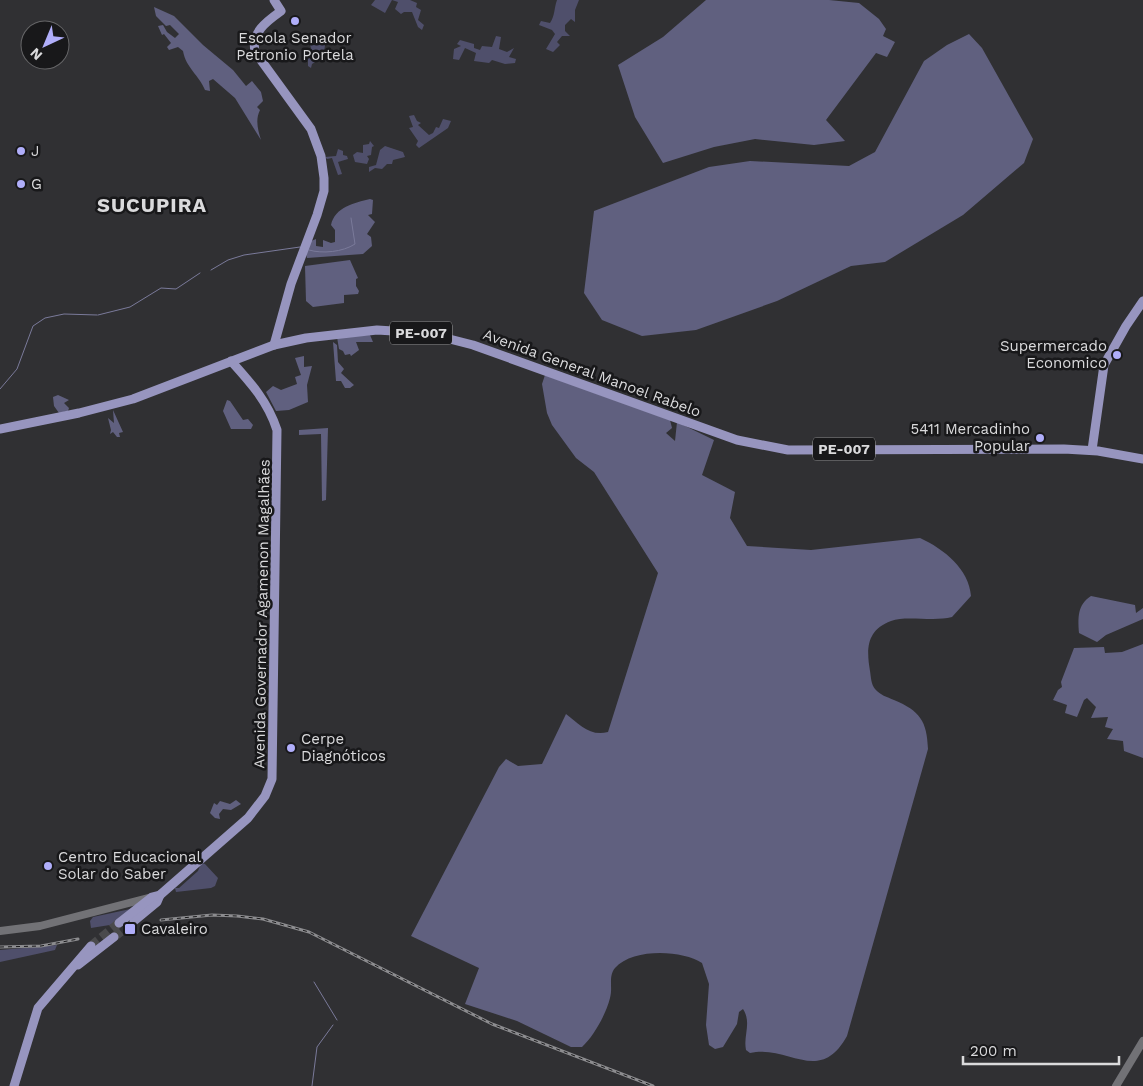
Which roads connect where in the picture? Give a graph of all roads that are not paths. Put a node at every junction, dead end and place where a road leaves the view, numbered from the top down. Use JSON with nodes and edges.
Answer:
{"nodes":[{"id":1,"x":274,"y":0,"type":"edge"},
{"id":2,"x":1143,"y":302,"type":"edge"},
{"id":3,"x":274,"y":345,"type":"junction"},
{"id":4,"x":231,"y":361,"type":"junction"},
{"id":5,"x":0,"y":430,"type":"edge"},
{"id":6,"x":1092,"y":450,"type":"junction"},
{"id":7,"x":1143,"y":459,"type":"edge"},
{"id":8,"x":156,"y":896,"type":"junction"},
{"id":9,"x":134,"y":921,"type":"tunnel mouth"},
{"id":10,"x":119,"y":923,"type":"tunnel mouth"},
{"id":11,"x":0,"y":931,"type":"edge"},
{"id":12,"x":114,"y":937,"type":"tunnel mouth"},
{"id":13,"x":90,"y":946,"type":"tunnel mouth"},
{"id":14,"x":74,"y":967,"type":"junction"},
{"id":15,"x":1143,"y":1041,"type":"edge"},
{"id":16,"x":14,"y":1086,"type":"edge"},
{"id":17,"x":1116,"y":1086,"type":"edge"}],
"edges":[{"from":1,"to":3,"type":"main road"},
{"from":2,"to":6,"type":"main road"},
{"from":3,"to":4,"type":"main road","name":"Avenida General Manoel Rabelo","number":"PE-007"},
{"from":3,"to":6,"type":"main road","name":"Avenida General Manoel Rabelo","number":"PE-007"},
{"from":4,"to":5,"type":"main road","name":"Avenida General Manoel Rabelo","number":"PE-007"},
{"from":4,"to":8,"type":"main road","name":"Avenida Governador Agamenon Magalhães"},
{"from":6,"to":7,"type":"main road","name":"Avenida General Manoel Rabelo","number":"PE-007"},
{"from":8,"to":9,"type":"main road","name":"Avenida Governador Agamenon Magalhães"},
{"from":8,"to":10,"type":"main road","name":"Avenida Governador Agamenon Magalhães"},
{"from":8,"to":11,"type":"street"},
{"from":12,"to":14,"type":"main road"},
{"from":13,"to":14,"type":"main road"},
{"from":14,"to":16,"type":"main road"},
{"from":15,"to":17,"type":"street"}]}
